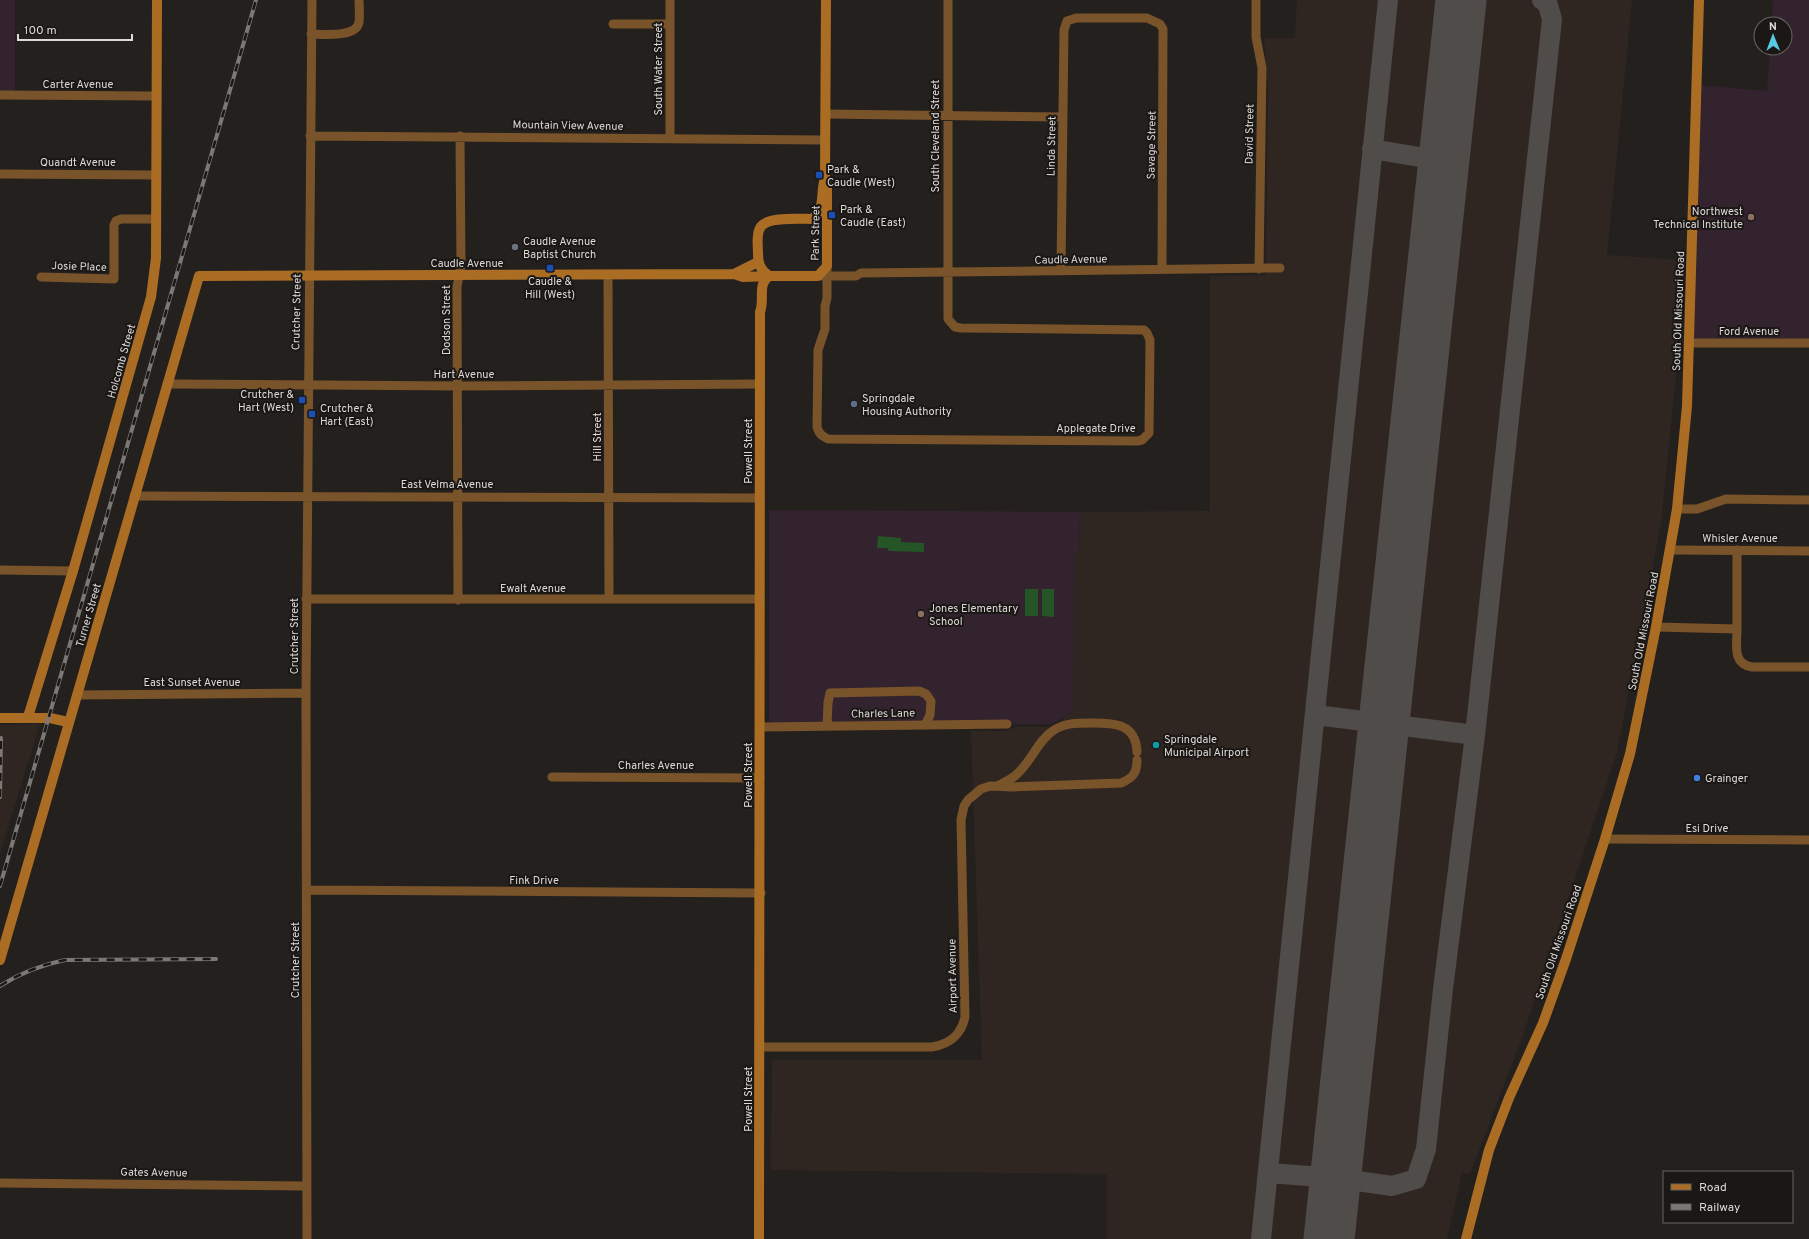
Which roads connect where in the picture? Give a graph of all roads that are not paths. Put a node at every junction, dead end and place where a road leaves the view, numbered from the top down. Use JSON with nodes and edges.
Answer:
{"nodes":[{"id":1,"x":157,"y":0,"type":"edge"},
{"id":2,"x":312,"y":0,"type":"edge"},
{"id":3,"x":359,"y":0,"type":"edge"},
{"id":4,"x":670,"y":0,"type":"edge"},
{"id":5,"x":826,"y":0,"type":"edge"},
{"id":6,"x":948,"y":0,"type":"edge"},
{"id":7,"x":1256,"y":0,"type":"edge"},
{"id":8,"x":1699,"y":0,"type":"edge"},
{"id":9,"x":1067,"y":21,"type":"joint"},
{"id":10,"x":613,"y":24,"type":"dead end"},
{"id":11,"x":670,"y":24,"type":"junction"},
{"id":12,"x":311,"y":34,"type":"junction"},
{"id":13,"x":0,"y":95,"type":"edge"},
{"id":14,"x":156,"y":96,"type":"junction"},
{"id":15,"x":825,"y":114,"type":"junction"},
{"id":16,"x":946,"y":115,"type":"junction"},
{"id":17,"x":1063,"y":117,"type":"junction"},
{"id":18,"x":310,"y":136,"type":"junction"},
{"id":19,"x":460,"y":136,"type":"junction"},
{"id":20,"x":670,"y":138,"type":"junction"},
{"id":21,"x":825,"y":140,"type":"junction"},
{"id":22,"x":0,"y":174,"type":"edge"},
{"id":23,"x":156,"y":175,"type":"junction"},
{"id":24,"x":825,"y":178,"type":"junction"},
{"id":25,"x":155,"y":219,"type":"junction"},
{"id":26,"x":812,"y":219,"type":"junction"},
{"id":27,"x":827,"y":231,"type":"junction"},
{"id":28,"x":758,"y":262,"type":"junction"},
{"id":29,"x":1259,"y":268,"type":"junction"},
{"id":30,"x":1280,"y":268,"type":"dead end"},
{"id":31,"x":1162,"y":269,"type":"junction"},
{"id":32,"x":1061,"y":271,"type":"junction"},
{"id":33,"x":824,"y":272,"type":"junction"},
{"id":34,"x":947,"y":273,"type":"junction"},
{"id":35,"x":734,"y":274,"type":"junction"},
{"id":36,"x":309,"y":275,"type":"junction"},
{"id":37,"x":459,"y":275,"type":"junction"},
{"id":38,"x":608,"y":275,"type":"junction"},
{"id":39,"x":199,"y":276,"type":"joint"},
{"id":40,"x":757,"y":276,"type":"junction"},
{"id":41,"x":769,"y":276,"type":"junction"},
{"id":42,"x":41,"y":277,"type":"dead end"},
{"id":43,"x":760,"y":312,"type":"junction"},
{"id":44,"x":1690,"y":343,"type":"junction"},
{"id":45,"x":1809,"y":343,"type":"edge"},
{"id":46,"x":168,"y":384,"type":"junction"},
{"id":47,"x":760,"y":384,"type":"junction"},
{"id":48,"x":307,"y":385,"type":"junction"},
{"id":49,"x":609,"y":385,"type":"junction"},
{"id":50,"x":458,"y":386,"type":"junction"},
{"id":51,"x":134,"y":496,"type":"junction"},
{"id":52,"x":308,"y":496,"type":"junction"},
{"id":53,"x":457,"y":496,"type":"junction"},
{"id":54,"x":609,"y":497,"type":"junction"},
{"id":55,"x":760,"y":498,"type":"junction"},
{"id":56,"x":1809,"y":500,"type":"edge"},
{"id":57,"x":1677,"y":509,"type":"junction"},
{"id":58,"x":1670,"y":550,"type":"junction"},
{"id":59,"x":1737,"y":550,"type":"junction"},
{"id":60,"x":1809,"y":551,"type":"edge"},
{"id":61,"x":0,"y":570,"type":"edge"},
{"id":62,"x":73,"y":571,"type":"junction"},
{"id":63,"x":306,"y":599,"type":"junction"},
{"id":64,"x":609,"y":599,"type":"junction"},
{"id":65,"x":760,"y":599,"type":"junction"},
{"id":66,"x":458,"y":600,"type":"junction"},
{"id":67,"x":1656,"y":627,"type":"junction"},
{"id":68,"x":1737,"y":629,"type":"junction"},
{"id":69,"x":1809,"y":667,"type":"edge"},
{"id":70,"x":306,"y":693,"type":"junction"},
{"id":71,"x":78,"y":695,"type":"junction"},
{"id":72,"x":28,"y":717,"type":"junction"},
{"id":73,"x":0,"y":718,"type":"edge"},
{"id":74,"x":68,"y":722,"type":"junction"},
{"id":75,"x":1007,"y":724,"type":"dead end"},
{"id":76,"x":925,"y":725,"type":"junction"},
{"id":77,"x":827,"y":726,"type":"junction"},
{"id":78,"x":760,"y":727,"type":"junction"},
{"id":79,"x":552,"y":777,"type":"dead end"},
{"id":80,"x":760,"y":778,"type":"junction"},
{"id":81,"x":999,"y":785,"type":"junction"},
{"id":82,"x":1605,"y":839,"type":"junction"},
{"id":83,"x":1809,"y":840,"type":"edge"},
{"id":84,"x":307,"y":890,"type":"junction"},
{"id":85,"x":760,"y":893,"type":"junction"},
{"id":86,"x":0,"y":960,"type":"edge"},
{"id":87,"x":760,"y":1046,"type":"junction"},
{"id":88,"x":0,"y":1183,"type":"edge"},
{"id":89,"x":308,"y":1186,"type":"junction"},
{"id":90,"x":307,"y":1239,"type":"edge"},
{"id":91,"x":759,"y":1239,"type":"edge"},
{"id":92,"x":1466,"y":1239,"type":"edge"}],
"edges":[{"from":1,"to":14,"type":"street","name":"Holcomb Street"},
{"from":2,"to":12,"type":"street","name":"Crutcher Street"},
{"from":3,"to":12,"type":"street"},
{"from":4,"to":11,"type":"street","name":"South Water Street"},
{"from":5,"to":15,"type":"street","name":"Park Street"},
{"from":6,"to":16,"type":"street","name":"South Cleveland Street"},
{"from":7,"to":29,"type":"street","name":"David Street"},
{"from":8,"to":44,"type":"street","name":"South Old Missouri Road"},
{"from":9,"to":17,"type":"street","name":"Linda Street"},
{"from":9,"to":31,"type":"street","name":"Savage Street"},
{"from":10,"to":11,"type":"street"},
{"from":11,"to":20,"type":"street","name":"South Water Street"},
{"from":12,"to":18,"type":"street","name":"Crutcher Street"},
{"from":13,"to":14,"type":"street","name":"Carter Avenue"},
{"from":14,"to":23,"type":"street","name":"Holcomb Street"},
{"from":15,"to":16,"type":"street"},
{"from":15,"to":21,"type":"street","name":"Park Street"},
{"from":16,"to":17,"type":"street"},
{"from":16,"to":34,"type":"street","name":"South Cleveland Street"},
{"from":17,"to":32,"type":"street","name":"Linda Street"},
{"from":18,"to":19,"type":"street","name":"Mountain View Avenue"},
{"from":18,"to":36,"type":"street","name":"Crutcher Street"},
{"from":19,"to":20,"type":"street","name":"Mountain View Avenue"},
{"from":19,"to":37,"type":"street","name":"Dodson Street"},
{"from":20,"to":21,"type":"street","name":"Mountain View Avenue"},
{"from":21,"to":24,"type":"street","name":"Park Street"},
{"from":22,"to":23,"type":"street","name":"Quandt Avenue"},
{"from":23,"to":25,"type":"street","name":"Holcomb Street"},
{"from":24,"to":26,"type":"street","name":"Park Street"},
{"from":24,"to":27,"type":"street","name":"Park Street"},
{"from":25,"to":42,"type":"street","name":"Josie Place"},
{"from":25,"to":62,"type":"street","name":"Holcomb Street"},
{"from":26,"to":27,"type":"street"},
{"from":26,"to":28,"type":"street","name":"Park Street"},
{"from":27,"to":33,"type":"street","name":"Park Street"},
{"from":28,"to":35,"type":"street","name":"Caudle Avenue"},
{"from":28,"to":40,"type":"street","name":"Powell Street"},
{"from":28,"to":41,"type":"street"},
{"from":29,"to":30,"type":"street","name":"Caudle Avenue"},
{"from":29,"to":31,"type":"street","name":"Caudle Avenue"},
{"from":31,"to":32,"type":"street","name":"Caudle Avenue"},
{"from":32,"to":34,"type":"street","name":"Caudle Avenue"},
{"from":33,"to":34,"type":"street","name":"Caudle Avenue"},
{"from":33,"to":34,"type":"street","name":"Applegate Drive"},
{"from":33,"to":41,"type":"street","name":"Park Street"},
{"from":35,"to":38,"type":"street","name":"Caudle Avenue"},
{"from":35,"to":40,"type":"street","name":"Caudle Avenue"},
{"from":36,"to":37,"type":"street","name":"Caudle Avenue"},
{"from":36,"to":39,"type":"street","name":"Caudle Avenue"},
{"from":36,"to":48,"type":"street","name":"Crutcher Street"},
{"from":37,"to":38,"type":"street","name":"Caudle Avenue"},
{"from":37,"to":50,"type":"street","name":"Dodson Street"},
{"from":38,"to":49,"type":"street","name":"Hill Street"},
{"from":39,"to":46,"type":"street","name":"Turner Street"},
{"from":40,"to":41,"type":"street","name":"Caudle Avenue"},
{"from":40,"to":43,"type":"street","name":"Powell Street"},
{"from":41,"to":43,"type":"street","name":"Powell Street"},
{"from":43,"to":47,"type":"street","name":"Powell Street"},
{"from":44,"to":45,"type":"street","name":"Ford Avenue"},
{"from":44,"to":57,"type":"street","name":"South Old Missouri Road"},
{"from":46,"to":48,"type":"street","name":"Hart Avenue"},
{"from":46,"to":51,"type":"street","name":"Turner Street"},
{"from":47,"to":49,"type":"street","name":"Hart Avenue"},
{"from":47,"to":55,"type":"street","name":"Powell Street"},
{"from":48,"to":50,"type":"street","name":"Hart Avenue"},
{"from":48,"to":52,"type":"street","name":"Crutcher Street"},
{"from":49,"to":50,"type":"street","name":"Hart Avenue"},
{"from":49,"to":54,"type":"street","name":"Hill Street"},
{"from":50,"to":53,"type":"street","name":"Dodson Street"},
{"from":51,"to":52,"type":"street","name":"East Velma Avenue"},
{"from":51,"to":71,"type":"street","name":"Turner Street"},
{"from":52,"to":53,"type":"street","name":"East Velma Avenue"},
{"from":52,"to":63,"type":"street","name":"Crutcher Street"},
{"from":53,"to":54,"type":"street","name":"East Velma Avenue"},
{"from":53,"to":66,"type":"street","name":"Dodson Street"},
{"from":54,"to":55,"type":"street","name":"East Velma Avenue"},
{"from":54,"to":64,"type":"street","name":"Hill Street"},
{"from":55,"to":65,"type":"street","name":"Powell Street"},
{"from":56,"to":57,"type":"street"},
{"from":57,"to":58,"type":"street","name":"South Old Missouri Road"},
{"from":58,"to":59,"type":"street","name":"Whisler Avenue"},
{"from":58,"to":67,"type":"street","name":"South Old Missouri Road"},
{"from":59,"to":60,"type":"street","name":"Whisler Avenue"},
{"from":59,"to":68,"type":"street"},
{"from":61,"to":62,"type":"street"},
{"from":62,"to":72,"type":"street","name":"Holcomb Street"},
{"from":63,"to":66,"type":"street","name":"Ewalt Avenue"},
{"from":63,"to":70,"type":"street","name":"Crutcher Street"},
{"from":64,"to":65,"type":"street","name":"Ewalt Avenue"},
{"from":64,"to":66,"type":"street","name":"Ewalt Avenue"},
{"from":65,"to":78,"type":"street","name":"Powell Street"},
{"from":67,"to":68,"type":"street"},
{"from":67,"to":82,"type":"street","name":"South Old Missouri Road"},
{"from":68,"to":69,"type":"street"},
{"from":70,"to":71,"type":"street","name":"East Sunset Avenue"},
{"from":70,"to":84,"type":"street","name":"Crutcher Street"},
{"from":71,"to":74,"type":"street","name":"Turner Street"},
{"from":72,"to":73,"type":"street"},
{"from":72,"to":74,"type":"street"},
{"from":74,"to":86,"type":"street","name":"Turner Street"},
{"from":75,"to":76,"type":"street","name":"Charles Lane"},
{"from":76,"to":77,"type":"street","name":"Charles Lane"},
{"from":76,"to":77,"type":"street"},
{"from":77,"to":78,"type":"street","name":"Charles Lane"},
{"from":78,"to":80,"type":"street","name":"Powell Street"},
{"from":79,"to":80,"type":"street","name":"Charles Avenue"},
{"from":80,"to":85,"type":"street","name":"Powell Street"},
{"from":81,"to":81,"type":"street","name":"Airport Avenue"},
{"from":81,"to":87,"type":"street","name":"Airport Avenue"},
{"from":82,"to":83,"type":"street","name":"Esi Drive"},
{"from":82,"to":92,"type":"street","name":"South Old Missouri Road"},
{"from":84,"to":85,"type":"street","name":"Fink Drive"},
{"from":84,"to":89,"type":"street","name":"Crutcher Street"},
{"from":85,"to":87,"type":"street","name":"Powell Street"},
{"from":87,"to":91,"type":"street","name":"Powell Street"},
{"from":88,"to":89,"type":"street","name":"Gates Avenue"},
{"from":89,"to":90,"type":"street","name":"Crutcher Street"}]}
